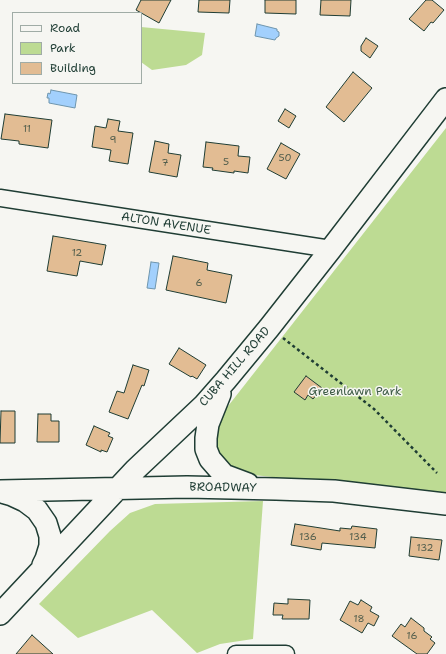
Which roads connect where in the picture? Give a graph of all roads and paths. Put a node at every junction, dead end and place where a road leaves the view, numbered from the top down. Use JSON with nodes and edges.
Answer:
{"nodes":[{"id":1,"x":446,"y":99,"type":"edge"},
{"id":2,"x":0,"y":198,"type":"edge"},
{"id":3,"x":332,"y":249,"type":"junction"},
{"id":4,"x":270,"y":328,"type":"junction"},
{"id":5,"x":226,"y":380,"type":"junction"},
{"id":6,"x":437,"y":473,"type":"dead end"},
{"id":7,"x":119,"y":488,"type":"junction"},
{"id":8,"x":276,"y":489,"type":"junction"},
{"id":9,"x":0,"y":492,"type":"edge"},
{"id":10,"x":446,"y":504,"type":"edge"},
{"id":11,"x":39,"y":571,"type":"junction"},
{"id":12,"x":0,"y":614,"type":"edge"},
{"id":13,"x":236,"y":654,"type":"edge"},
{"id":14,"x":286,"y":654,"type":"edge"}],
"edges":[{"from":1,"to":3,"type":"main road","name":"CUBA HILL ROAD"},
{"from":2,"to":3,"type":"street","name":"ALTON AVENUE"},
{"from":3,"to":4,"type":"main road","name":"CUBA HILL ROAD"},
{"from":4,"to":5,"type":"main road","name":"CUBA HILL ROAD"},
{"from":4,"to":6,"type":"path"},
{"from":5,"to":7,"type":"main road","name":"CUBA HILL ROAD"},
{"from":5,"to":8,"type":"main road"},
{"from":7,"to":8,"type":"main road","name":"BROADWAY"},
{"from":7,"to":9,"type":"main road","name":"BROADWAY"},
{"from":7,"to":11,"type":"main road","name":"CUBA HILL ROAD"},
{"from":8,"to":10,"type":"main road","name":"BROADWAY"},
{"from":9,"to":11,"type":"main road"},
{"from":11,"to":12,"type":"main road","name":"CUBA HILL ROAD"},
{"from":13,"to":14,"type":"street"}]}
